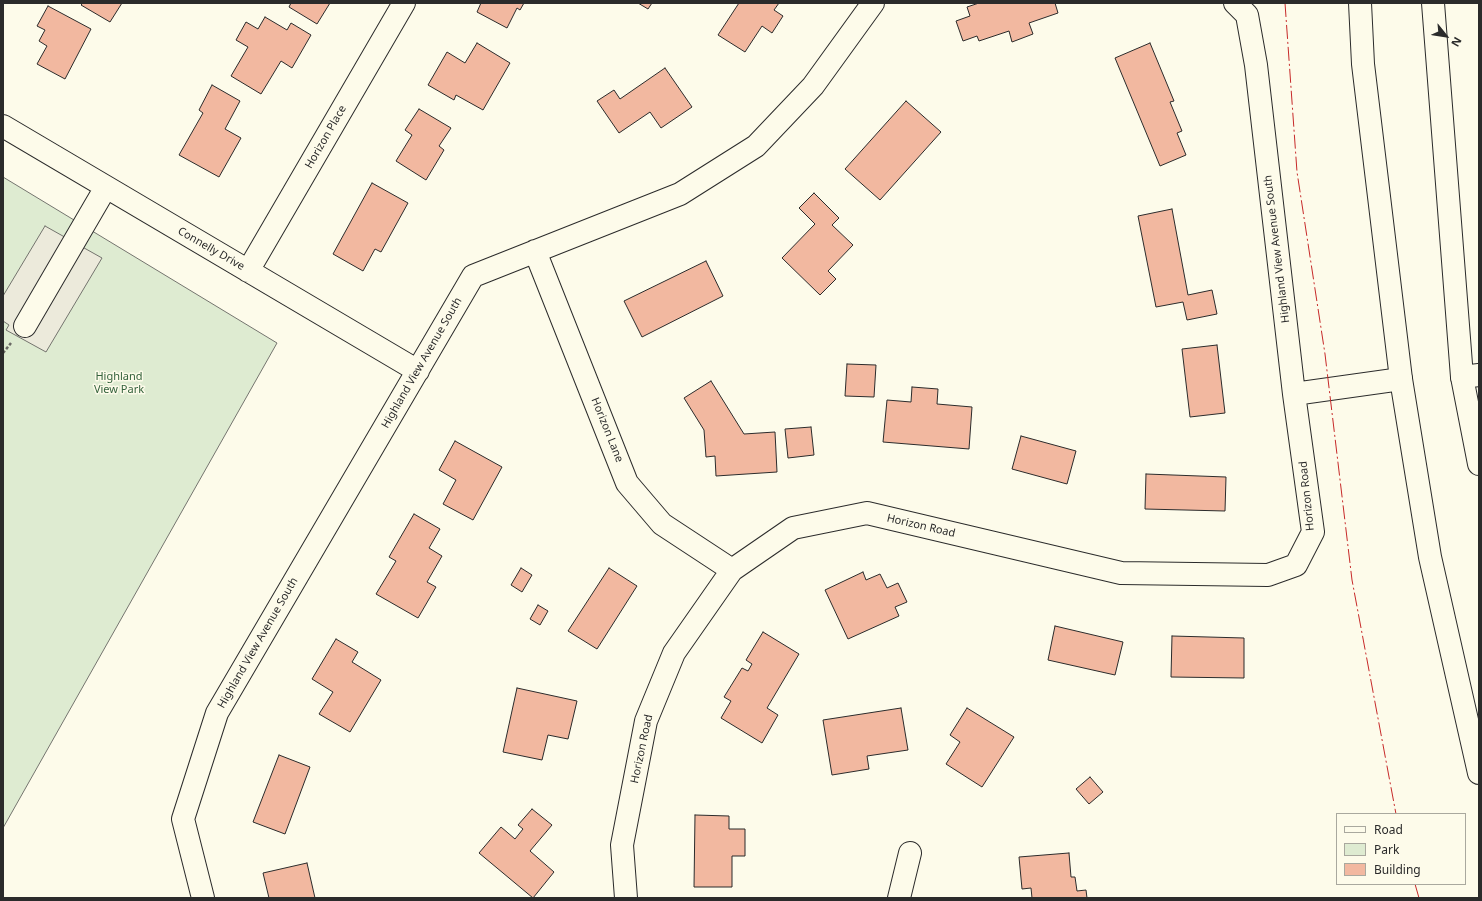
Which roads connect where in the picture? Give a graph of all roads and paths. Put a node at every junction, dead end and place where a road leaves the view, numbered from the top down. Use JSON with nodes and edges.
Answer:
{"nodes":[{"id":1,"x":404,"y":3,"type":"edge"},
{"id":2,"x":873,"y":3,"type":"edge"},
{"id":3,"x":1235,"y":3,"type":"edge"},
{"id":4,"x":1360,"y":3,"type":"edge"},
{"id":5,"x":1433,"y":3,"type":"edge"},
{"id":6,"x":3,"y":126,"type":"edge"},
{"id":7,"x":106,"y":187,"type":"junction"},
{"id":8,"x":535,"y":251,"type":"junction"},
{"id":9,"x":248,"y":271,"type":"junction"},
{"id":10,"x":24,"y":326,"type":"dead end"},
{"id":11,"x":418,"y":371,"type":"junction"},
{"id":12,"x":1471,"y":376,"type":"edge"},
{"id":13,"x":1401,"y":379,"type":"junction"},
{"id":14,"x":1294,"y":394,"type":"junction"},
{"id":15,"x":1479,"y":464,"type":"edge"},
{"id":16,"x":732,"y":570,"type":"junction"},
{"id":17,"x":1479,"y":773,"type":"edge"},
{"id":18,"x":910,"y":853,"type":"dead end"},
{"id":19,"x":202,"y":898,"type":"edge"},
{"id":20,"x":626,"y":898,"type":"edge"},
{"id":21,"x":899,"y":898,"type":"edge"}],
"edges":[{"from":1,"to":9,"type":"main road","name":"Horizon Place"},
{"from":2,"to":8,"type":"main road","name":"Highland View Avenue South"},
{"from":3,"to":14,"type":"main road","name":"Highland View Avenue South"},
{"from":4,"to":13,"type":"main road"},
{"from":5,"to":12,"type":"main road"},
{"from":6,"to":7,"type":"main road","name":"Connelly Drive"},
{"from":7,"to":9,"type":"main road","name":"Connelly Drive"},
{"from":7,"to":10,"type":"main road"},
{"from":8,"to":11,"type":"main road","name":"Highland View Avenue South"},
{"from":8,"to":16,"type":"main road","name":"Horizon Lane"},
{"from":9,"to":11,"type":"main road","name":"Connelly Drive"},
{"from":11,"to":19,"type":"main road","name":"Highland View Avenue South"},
{"from":12,"to":15,"type":"main road"},
{"from":13,"to":14,"type":"main road"},
{"from":13,"to":17,"type":"main road"},
{"from":14,"to":16,"type":"main road","name":"Horizon Road"},
{"from":16,"to":20,"type":"main road","name":"Horizon Road"},
{"from":18,"to":21,"type":"main road"}]}
